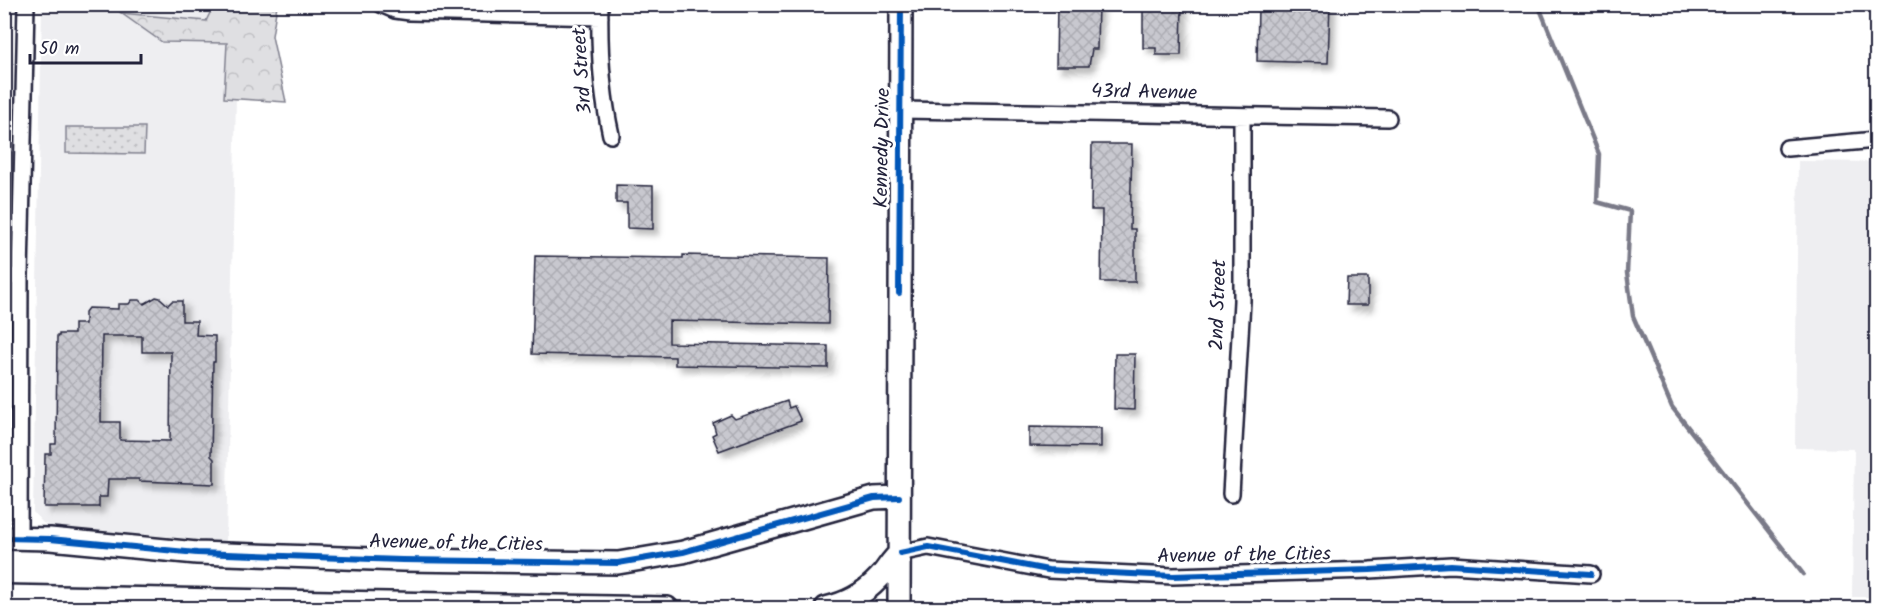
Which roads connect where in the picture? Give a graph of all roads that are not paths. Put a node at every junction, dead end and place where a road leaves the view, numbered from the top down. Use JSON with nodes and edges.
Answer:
{"nodes":[{"id":1,"x":26,"y":4,"type":"edge"},
{"id":2,"x":381,"y":4,"type":"edge"},
{"id":3,"x":901,"y":4,"type":"edge"},
{"id":4,"x":600,"y":11,"type":"edge"},
{"id":5,"x":900,"y":110,"type":"junction"},
{"id":6,"x":1242,"y":116,"type":"junction"},
{"id":7,"x":1388,"y":118,"type":"dead end"},
{"id":8,"x":611,"y":135,"type":"dead end"},
{"id":9,"x":1876,"y":140,"type":"edge"},
{"id":10,"x":1787,"y":148,"type":"dead end"},
{"id":11,"x":21,"y":276,"type":"junction"},
{"id":12,"x":4,"y":277,"type":"edge"},
{"id":13,"x":1231,"y":494,"type":"dead end"},
{"id":14,"x":899,"y":497,"type":"junction"},
{"id":15,"x":12,"y":538,"type":"edge"},
{"id":16,"x":900,"y":553,"type":"junction"},
{"id":17,"x":1591,"y":574,"type":"dead end"},
{"id":18,"x":4,"y":596,"type":"edge"},
{"id":19,"x":667,"y":609,"type":"edge"},
{"id":20,"x":826,"y":609,"type":"edge"},
{"id":21,"x":899,"y":609,"type":"edge"}],
"edges":[{"from":1,"to":11,"type":"street"},
{"from":2,"to":4,"type":"street"},
{"from":3,"to":5,"type":"street","name":"Kennedy Drive"},
{"from":4,"to":8,"type":"street","name":"3rd Street"},
{"from":5,"to":6,"type":"street","name":"43rd Avenue"},
{"from":5,"to":14,"type":"street","name":"Kennedy Drive"},
{"from":6,"to":7,"type":"street","name":"43rd Avenue"},
{"from":6,"to":13,"type":"street","name":"2nd Street"},
{"from":9,"to":10,"type":"street"},
{"from":11,"to":12,"type":"street"},
{"from":11,"to":15,"type":"street"},
{"from":14,"to":15,"type":"street","name":"Avenue of the Cities"},
{"from":14,"to":16,"type":"street","name":"Kennedy Drive"},
{"from":16,"to":17,"type":"street","name":"Avenue of the Cities"},
{"from":16,"to":20,"type":"street"},
{"from":16,"to":21,"type":"street","name":"Kennedy Drive"},
{"from":18,"to":19,"type":"street"}]}
